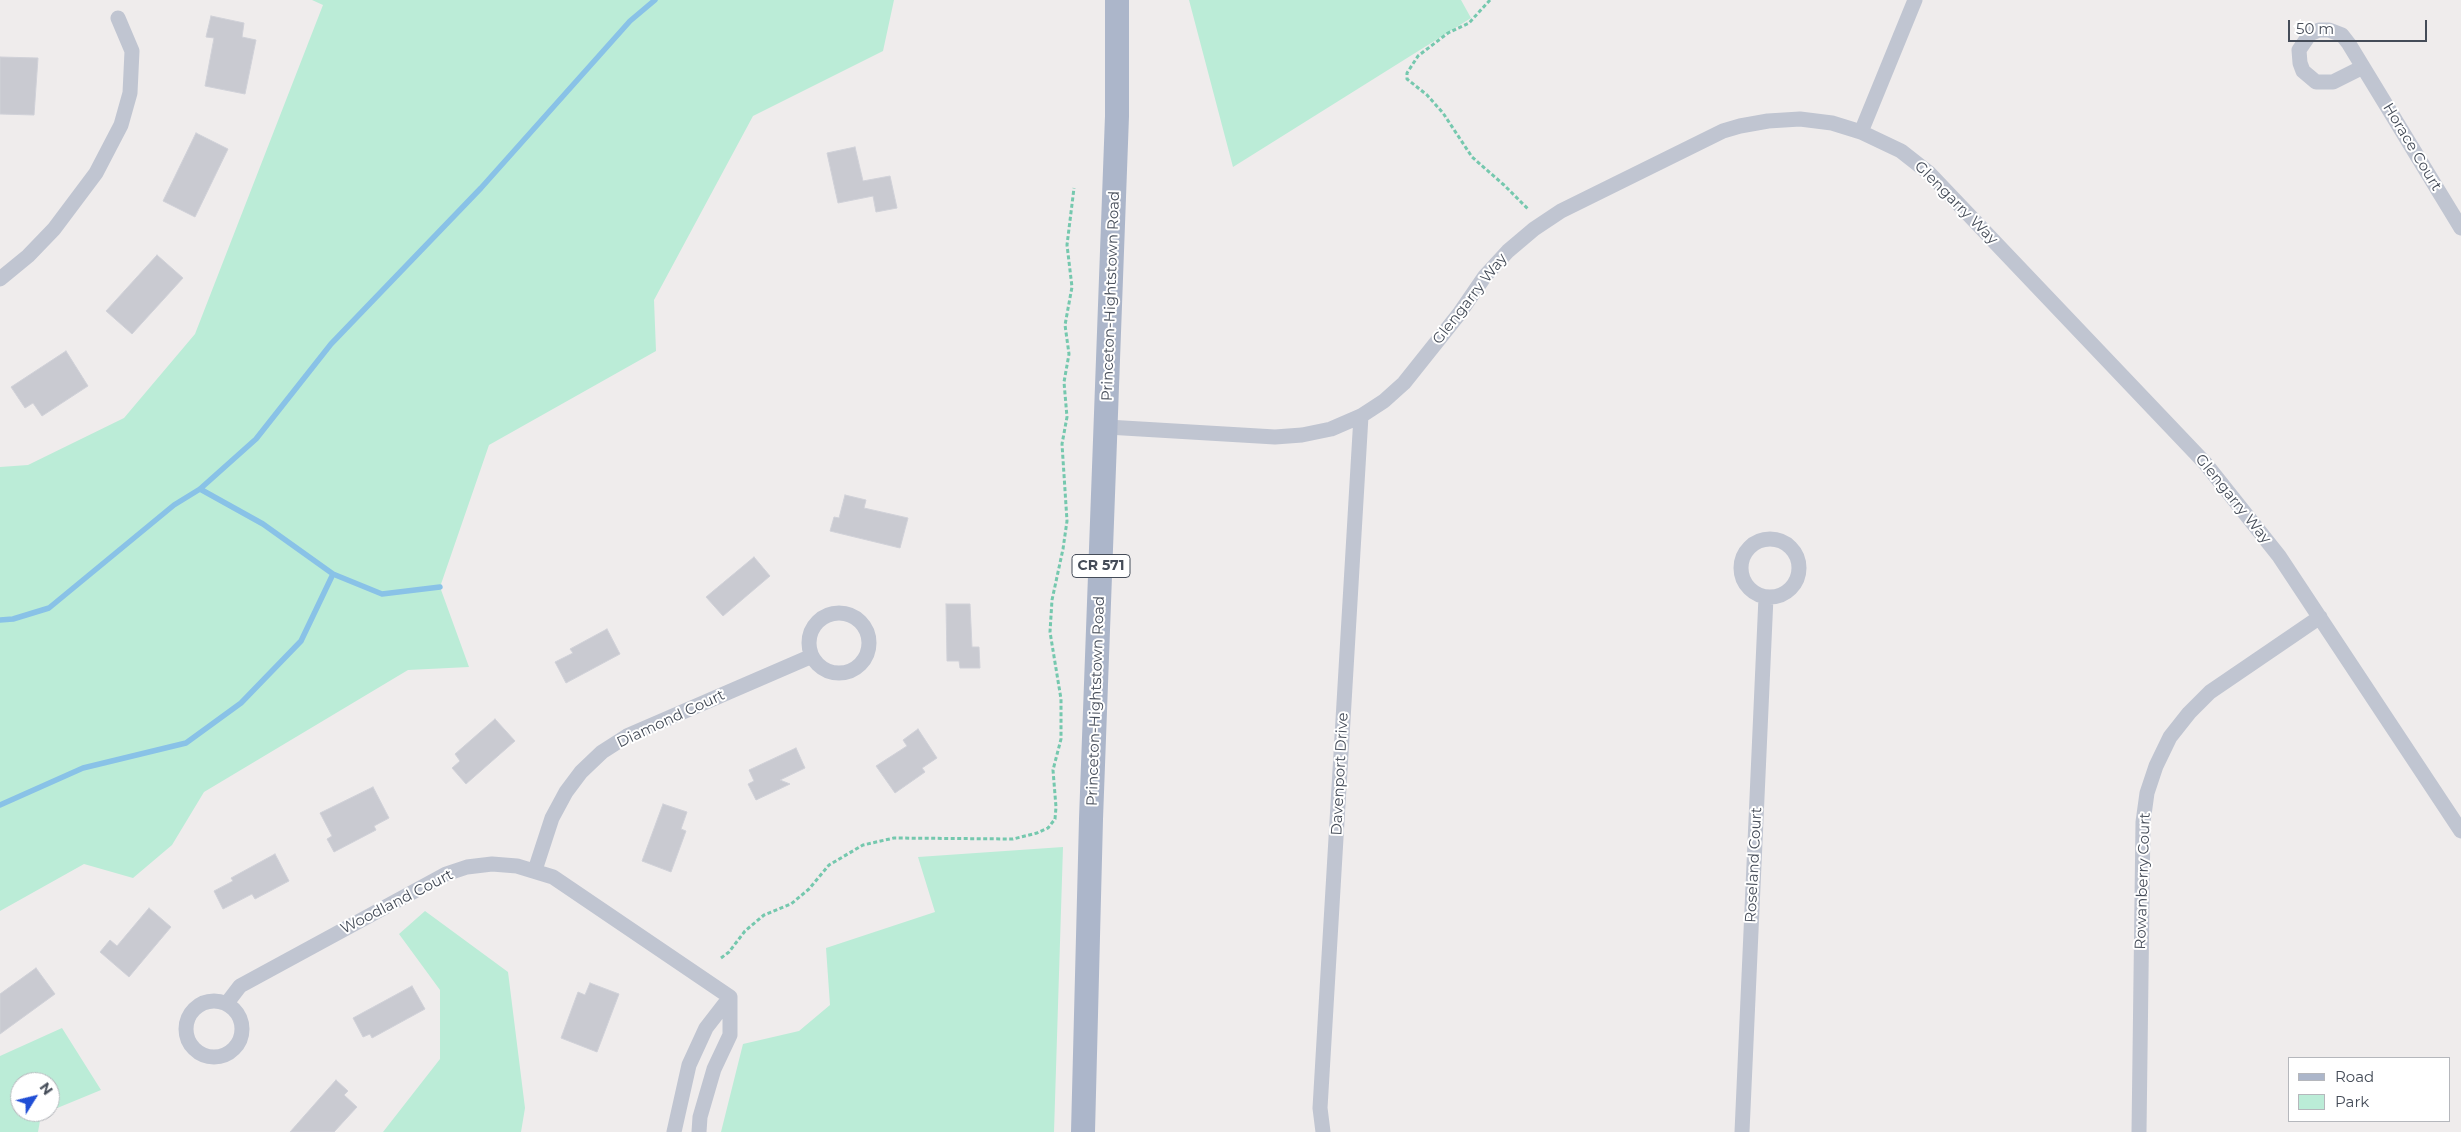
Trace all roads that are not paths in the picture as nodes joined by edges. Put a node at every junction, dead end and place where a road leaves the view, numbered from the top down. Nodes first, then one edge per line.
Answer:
1 (1117, 0) edge
2 (1915, 0) edge
3 (118, 18) dead end
4 (2363, 67) dead end
5 (1861, 132) junction
6 (2459, 222) edge
7 (0, 279) edge
8 (1360, 416) junction
9 (1107, 427) junction
10 (1766, 597) dead end
11 (2320, 618) junction
12 (812, 656) junction
13 (2461, 831) edge
14 (535, 870) junction
15 (730, 998) junction
16 (227, 1003) dead end
17 (674, 1132) edge
18 (700, 1132) edge
19 (1083, 1132) edge
20 (1323, 1132) edge
21 (1742, 1132) edge
22 (2138, 1132) edge

1 - 9 main road, Princeton-Hightstown Road / CR 571
2 - 5 street
3 - 7 street
4 - 6 street, Horace Court
5 - 8 street, Glengarry Way
5 - 11 street, Glengarry Way
8 - 9 street, Glengarry Way
8 - 20 street, Davenport Drive
9 - 19 main road, Princeton-Hightstown Road / CR 571
10 - 21 street, Roseland Court
11 - 13 street, Glengarry Way
11 - 22 street, Rowanberry Court
12 - 12 street
12 - 14 street, Diamond Court
14 - 15 street, Woodland Court
14 - 16 street, Woodland Court
15 - 17 street
15 - 18 street

